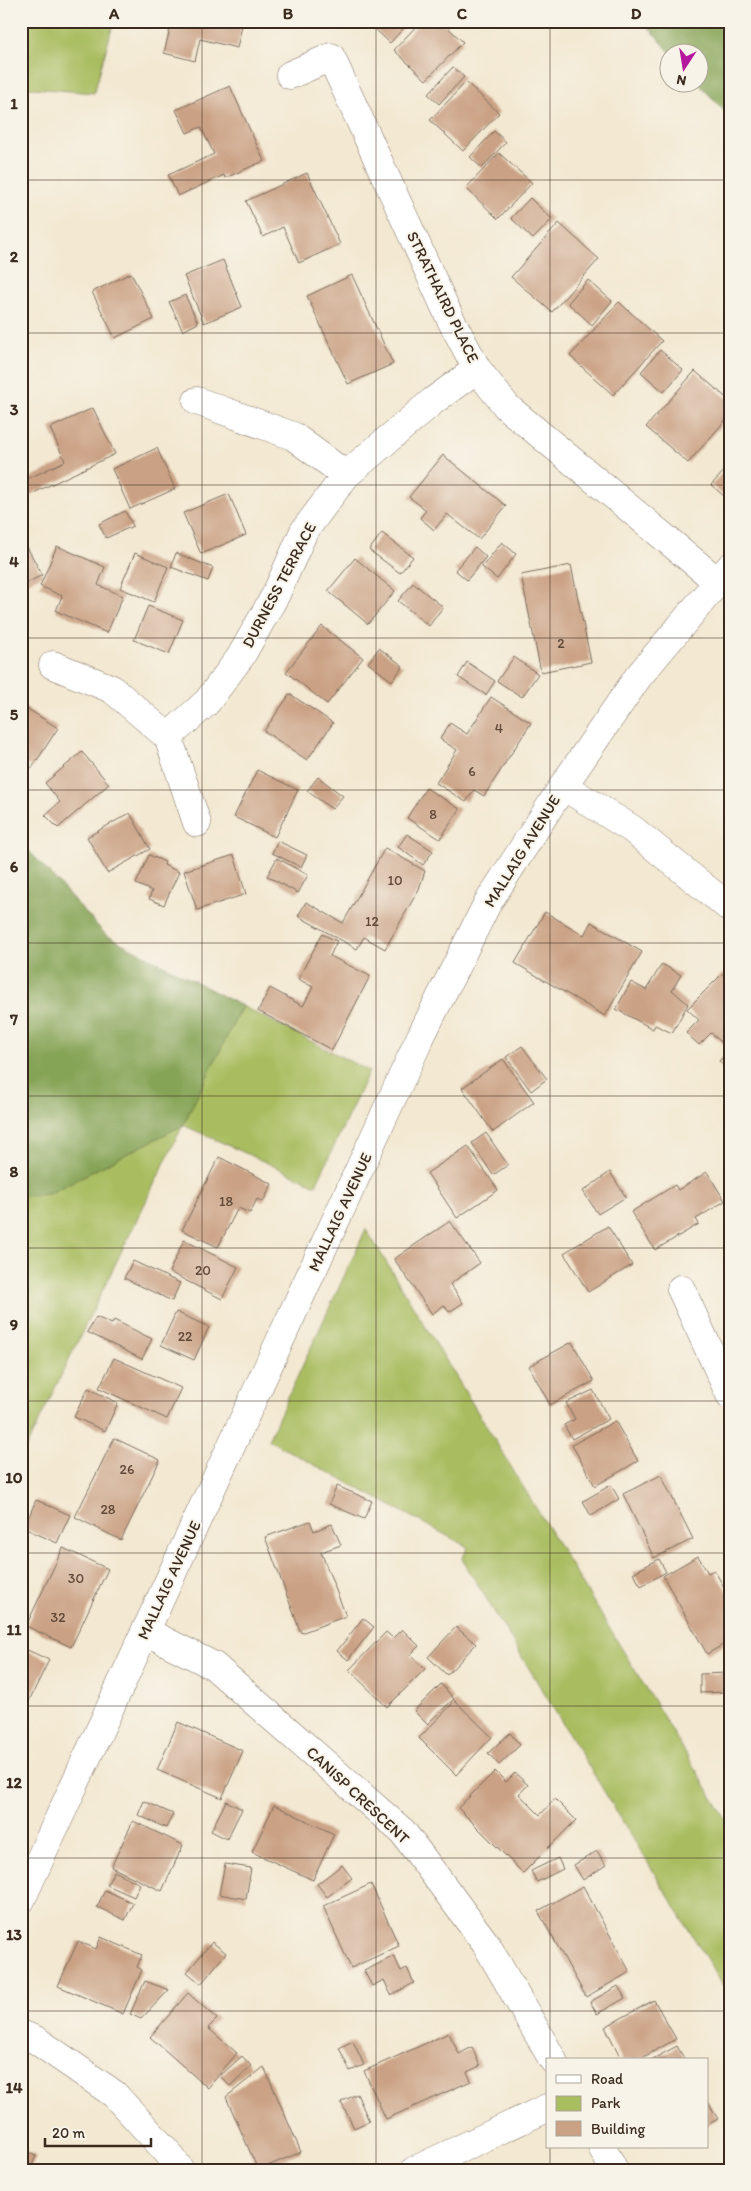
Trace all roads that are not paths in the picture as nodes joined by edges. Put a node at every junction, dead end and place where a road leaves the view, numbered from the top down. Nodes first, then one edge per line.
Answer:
1 (290, 75) dead end
2 (477, 369) junction
3 (197, 401) dead end
4 (346, 475) junction
5 (723, 574) edge
6 (53, 665) dead end
7 (168, 737) junction
8 (563, 786) junction
9 (197, 823) dead end
10 (730, 908) edge
11 (681, 1289) dead end
12 (730, 1395) edge
13 (145, 1631) junction
14 (21, 1900) edge
15 (21, 2034) edge
16 (552, 2058) edge
17 (546, 2108) edge
18 (603, 2148) edge
19 (180, 2170) edge
20 (415, 2170) edge
21 (614, 2170) edge

1 - 2 street, STRATHAIRD PLACE
2 - 4 street, DURNESS TERRACE
2 - 5 street, STRATHAIRD PLACE
3 - 4 street
4 - 7 street, DURNESS TERRACE
5 - 8 street, MALLAIG AVENUE
6 - 7 street
7 - 9 street
8 - 10 street
8 - 13 street, MALLAIG AVENUE
11 - 12 street
13 - 14 street, MALLAIG AVENUE
13 - 16 street, CANISP CRESCENT
15 - 19 street
17 - 20 street
18 - 21 street

